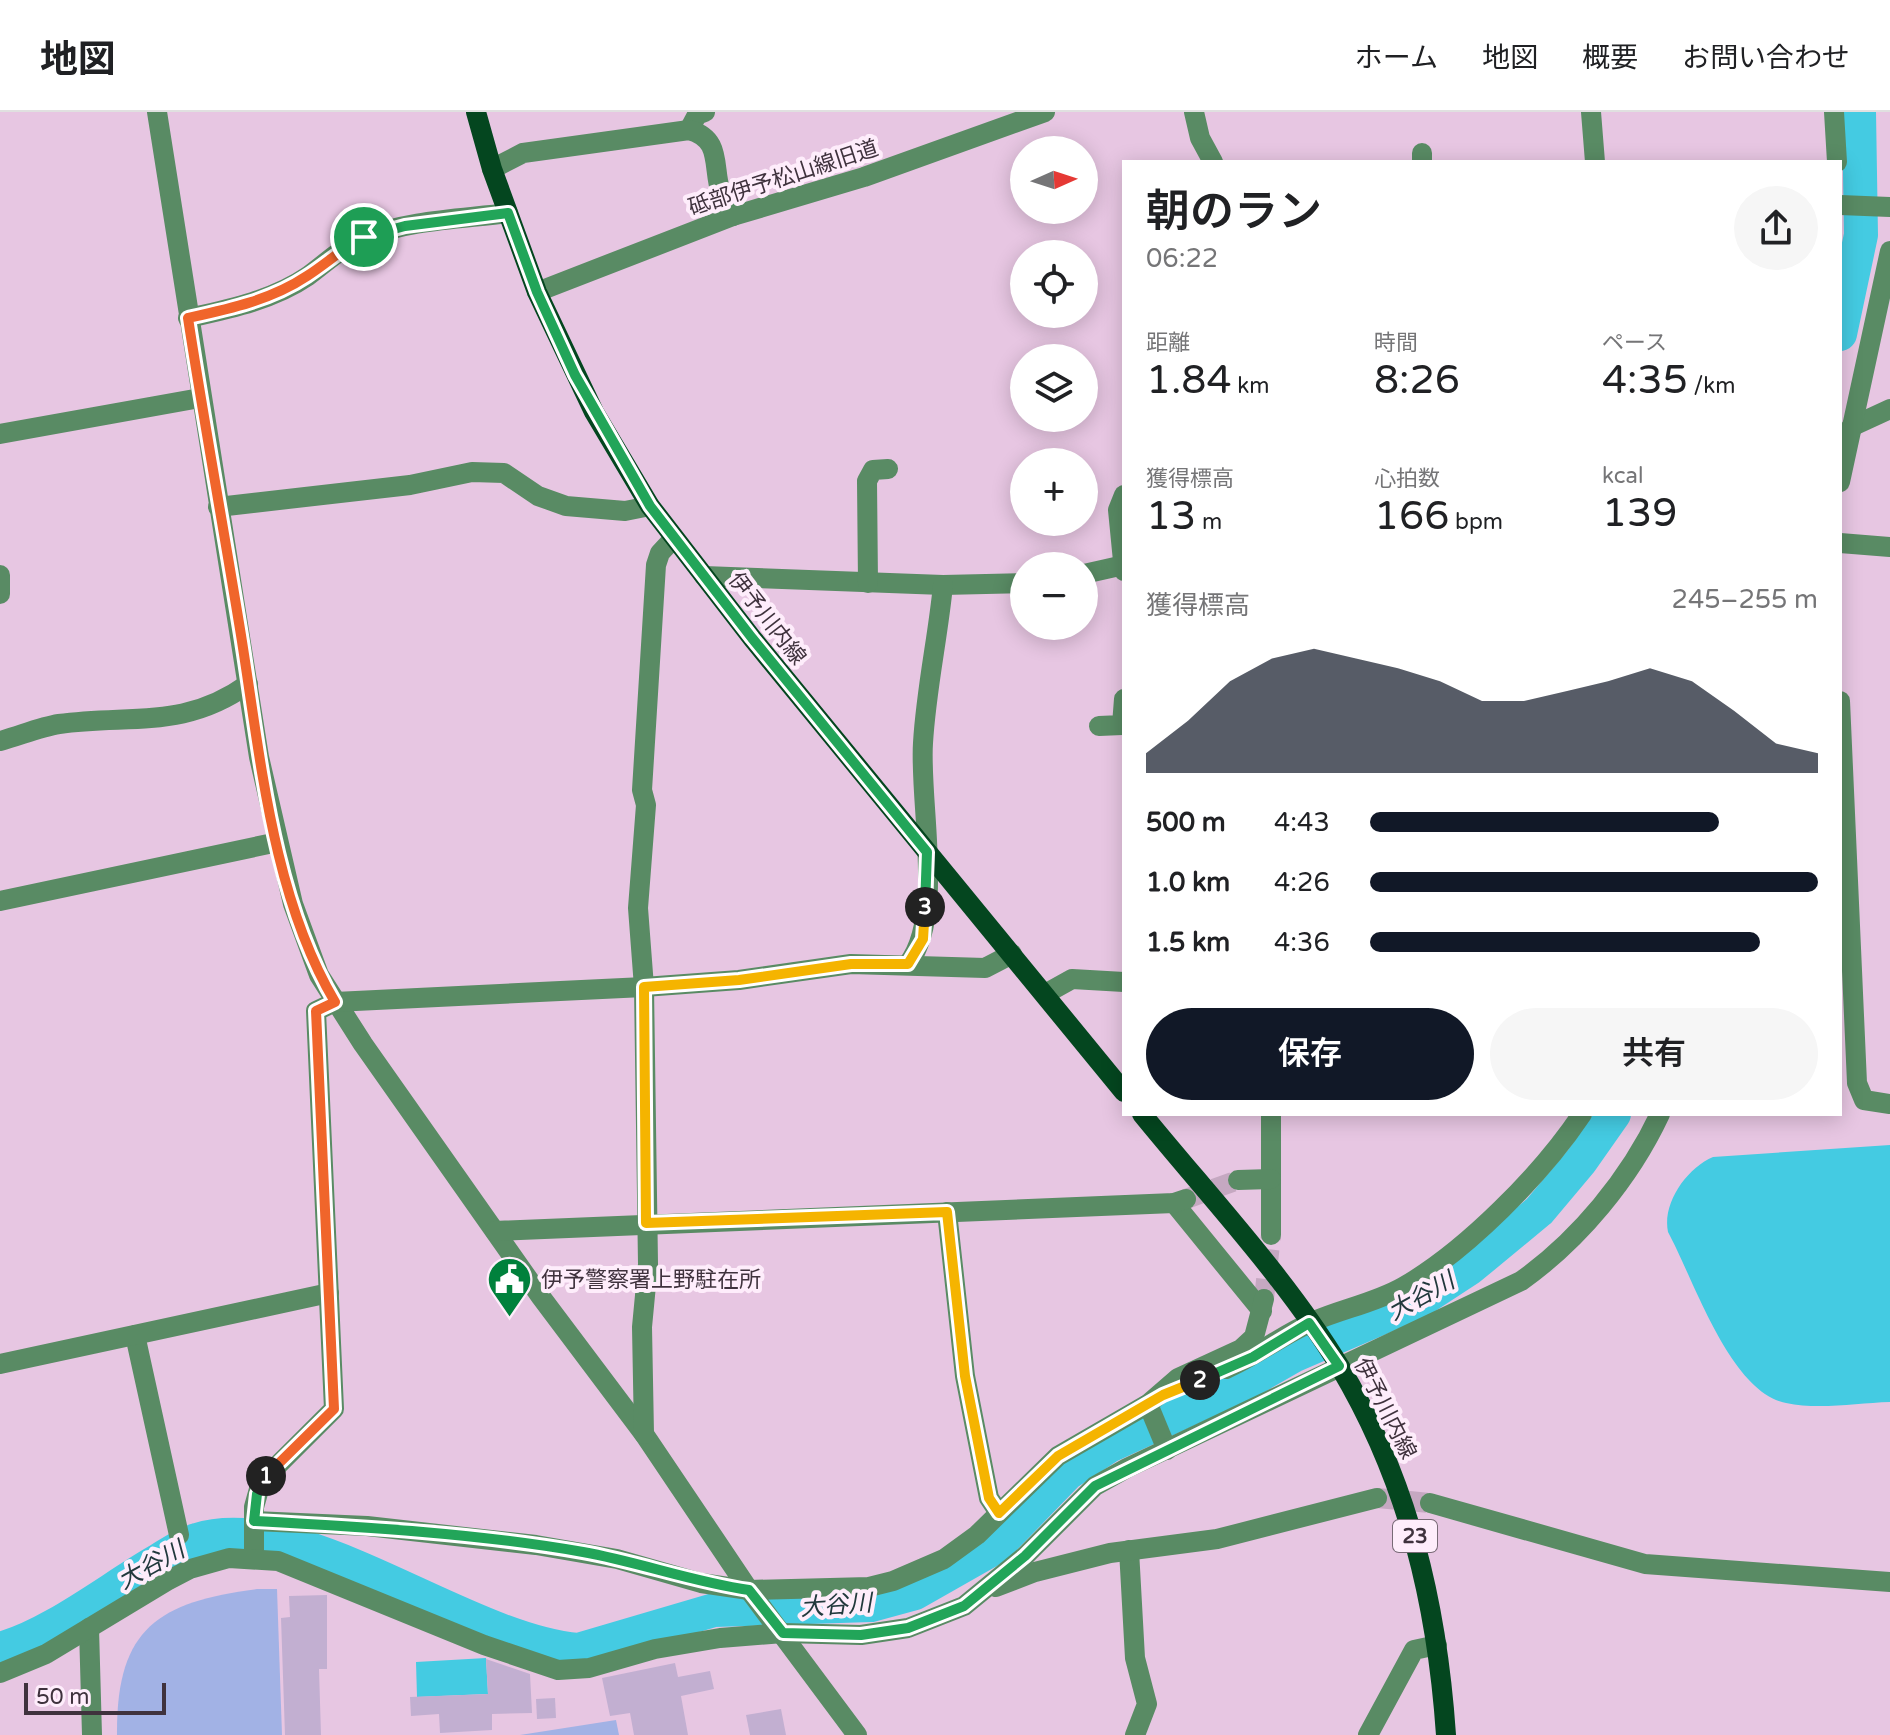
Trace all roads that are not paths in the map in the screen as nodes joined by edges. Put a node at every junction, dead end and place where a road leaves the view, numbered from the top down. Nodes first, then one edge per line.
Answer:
1 (157, 112) edge
2 (476, 112) edge
3 (705, 112) edge
4 (1045, 112) edge
5 (1194, 112) edge
6 (1591, 112) edge
7 (1834, 112) edge
8 (690, 121) edge
9 (1212, 160) edge
10 (1595, 160) edge
11 (1837, 160) edge
12 (492, 169) junction
13 (1842, 205) edge
14 (1890, 207) edge
15 (508, 213) junction
16 (733, 216) junction
17 (1890, 251) edge
18 (537, 292) junction
19 (188, 318) junction
20 (200, 398) junction
21 (1890, 409) edge
22 (1851, 427) junction
23 (0, 434) edge
24 (888, 469) dead end
25 (1842, 472) edge
26 (1122, 500) edge
27 (650, 506) junction
28 (218, 507) junction
29 (674, 538) junction
30 (1842, 543) edge
31 (1890, 547) edge
32 (1122, 548) edge
33 (1122, 567) edge
34 (1098, 572) edge
35 (0, 575) edge
36 (704, 576) junction
37 (868, 583) junction
38 (1010, 583) edge
39 (943, 585) junction
40 (0, 594) edge
41 (248, 684) junction
42 (1122, 725) edge
43 (1099, 726) dead end
44 (0, 741) edge
45 (1842, 746) edge
46 (278, 842) junction
47 (927, 852) junction
48 (0, 901) edge
49 (1012, 954) junction
50 (908, 964) junction
51 (1122, 982) edge
52 (644, 987) junction
53 (1045, 994) junction
54 (335, 1002) junction
55 (1122, 1090) edge
56 (1890, 1104) edge
57 (1144, 1116) edge
58 (1271, 1116) edge
59 (1580, 1116) edge
60 (1659, 1116) edge
61 (1271, 1179) junction
62 (1238, 1180) tunnel mouth
63 (947, 1212) junction
64 (646, 1223) junction
65 (495, 1231) junction
66 (1271, 1235) tunnel mouth
67 (329, 1293) junction
68 (1312, 1326) junction
69 (135, 1335) junction
70 (1335, 1359) junction
71 (0, 1364) edge
72 (1155, 1404) junction
73 (644, 1434) junction
74 (1165, 1446) junction
75 (1377, 1498) tunnel mouth
76 (1430, 1503) tunnel mouth
77 (999, 1513) junction
78 (254, 1525) junction
79 (179, 1535) dead end
80 (1129, 1550) junction
81 (255, 1554) junction
82 (1890, 1582) edge
83 (752, 1593) junction
84 (978, 1595) junction
85 (89, 1628) junction
86 (781, 1630) junction
87 (1437, 1645) junction
88 (0, 1673) edge
89 (92, 1735) edge
90 (857, 1735) edge
91 (1135, 1735) edge
92 (1368, 1735) edge
93 (1446, 1735) edge

1 - 19 street
2 - 12 main road, 伊予川内線
3 - 8 street
4 - 16 street, 砥部伊予松山線旧道
5 - 9 street
6 - 10 street
7 - 11 street
8 - 12 street
8 - 16 street
12 - 15 main road, 伊予川内線
13 - 14 street
15 - 18 main road, 伊予川内線
15 - 19 street
16 - 18 street, 砥部伊予松山線旧道
17 - 22 street
18 - 27 main road, 伊予川内線
19 - 20 street
20 - 23 street
20 - 28 street
21 - 22 street
22 - 25 street
24 - 37 street
26 - 32 street
27 - 28 street
27 - 29 main road, 伊予川内線
28 - 41 street
29 - 36 main road, 伊予川内線
29 - 52 street
30 - 31 street
33 - 34 street
35 - 40 street
36 - 37 street
36 - 47 main road, 伊予川内線
37 - 39 street
38 - 39 street
39 - 47 street
41 - 44 street
41 - 46 street
42 - 43 street
45 - 56 street
46 - 48 street
46 - 54 street
47 - 49 main road, 伊予川内線
47 - 50 street
49 - 50 street
49 - 53 main road, 伊予川内線
50 - 52 street
51 - 53 street
52 - 54 street
52 - 64 street
53 - 55 main road, 伊予川内線
54 - 65 street
54 - 67 street
57 - 68 main road, 伊予川内線 / 23
58 - 61 street
59 - 68 street
60 - 70 street
61 - 62 street
61 - 66 street
63 - 64 street
63 - 72 street
63 - 77 street
64 - 65 street
64 - 73 street
65 - 73 street
67 - 69 street
67 - 78 street
68 - 70 main road, 伊予川内線 / 23
68 - 72 street
69 - 71 street
69 - 79 street
70 - 74 street
70 - 87 main road, 伊予川内線 / 23
72 - 74 street
72 - 77 street
73 - 83 street
74 - 84 street
75 - 80 street
76 - 82 street
77 - 83 street
78 - 81 street
78 - 83 street
80 - 84 street
80 - 91 street
81 - 85 street
81 - 86 street
83 - 86 street
84 - 86 street
85 - 88 street
85 - 89 street
86 - 90 street
87 - 92 street
87 - 93 main road, 伊予川内線 / 23

